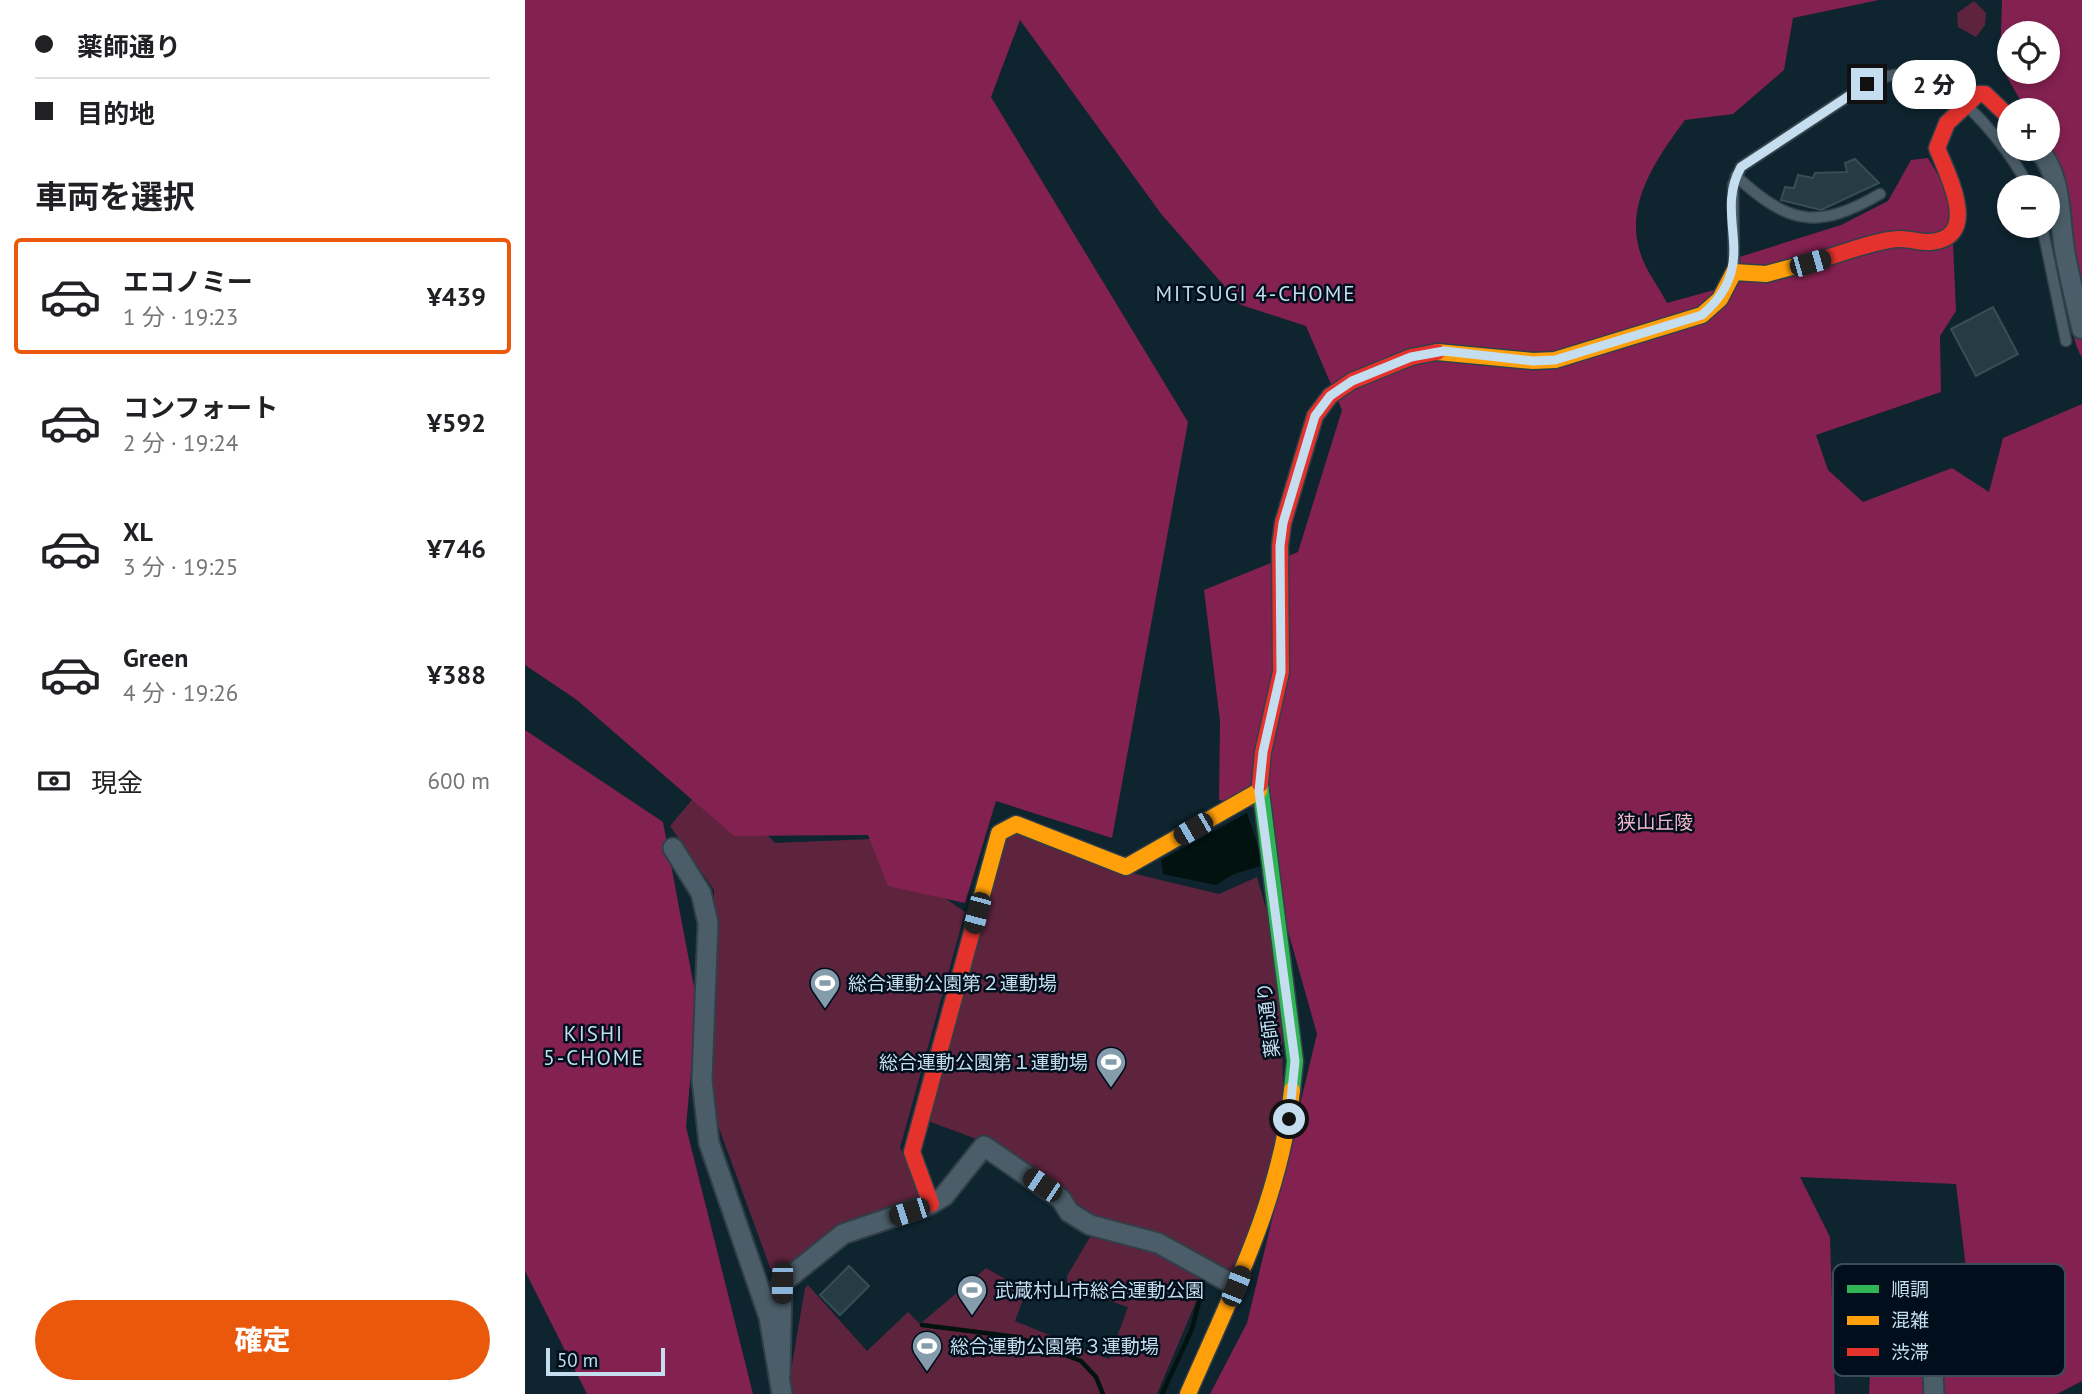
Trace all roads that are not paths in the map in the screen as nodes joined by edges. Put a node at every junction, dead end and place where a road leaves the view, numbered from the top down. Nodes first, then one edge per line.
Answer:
1 (1963, 105) junction
2 (1997, 106) edge
3 (2048, 161) edge
4 (2022, 175) edge
5 (1736, 176) junction
6 (1880, 194) dead end
7 (2045, 238) edge
8 (1734, 272) junction
9 (2082, 329) edge
10 (2066, 341) dead end
11 (1259, 791) junction
12 (673, 848) dead end
13 (931, 1204) junction
14 (1236, 1286) junction
15 (1933, 1376) edge
16 (781, 1385) edge
17 (1188, 1394) edge
18 (1934, 1394) edge

1 - 2 street
1 - 4 lane
1 - 5 lane
1 - 8 street
3 - 9 street
5 - 6 lane
5 - 8 lane
7 - 10 lane
8 - 11 street, 薬師通り
11 - 13 street
11 - 14 street, 薬師通り
12 - 16 street
13 - 14 street
13 - 16 street
14 - 17 street, 薬師通り
15 - 18 street

